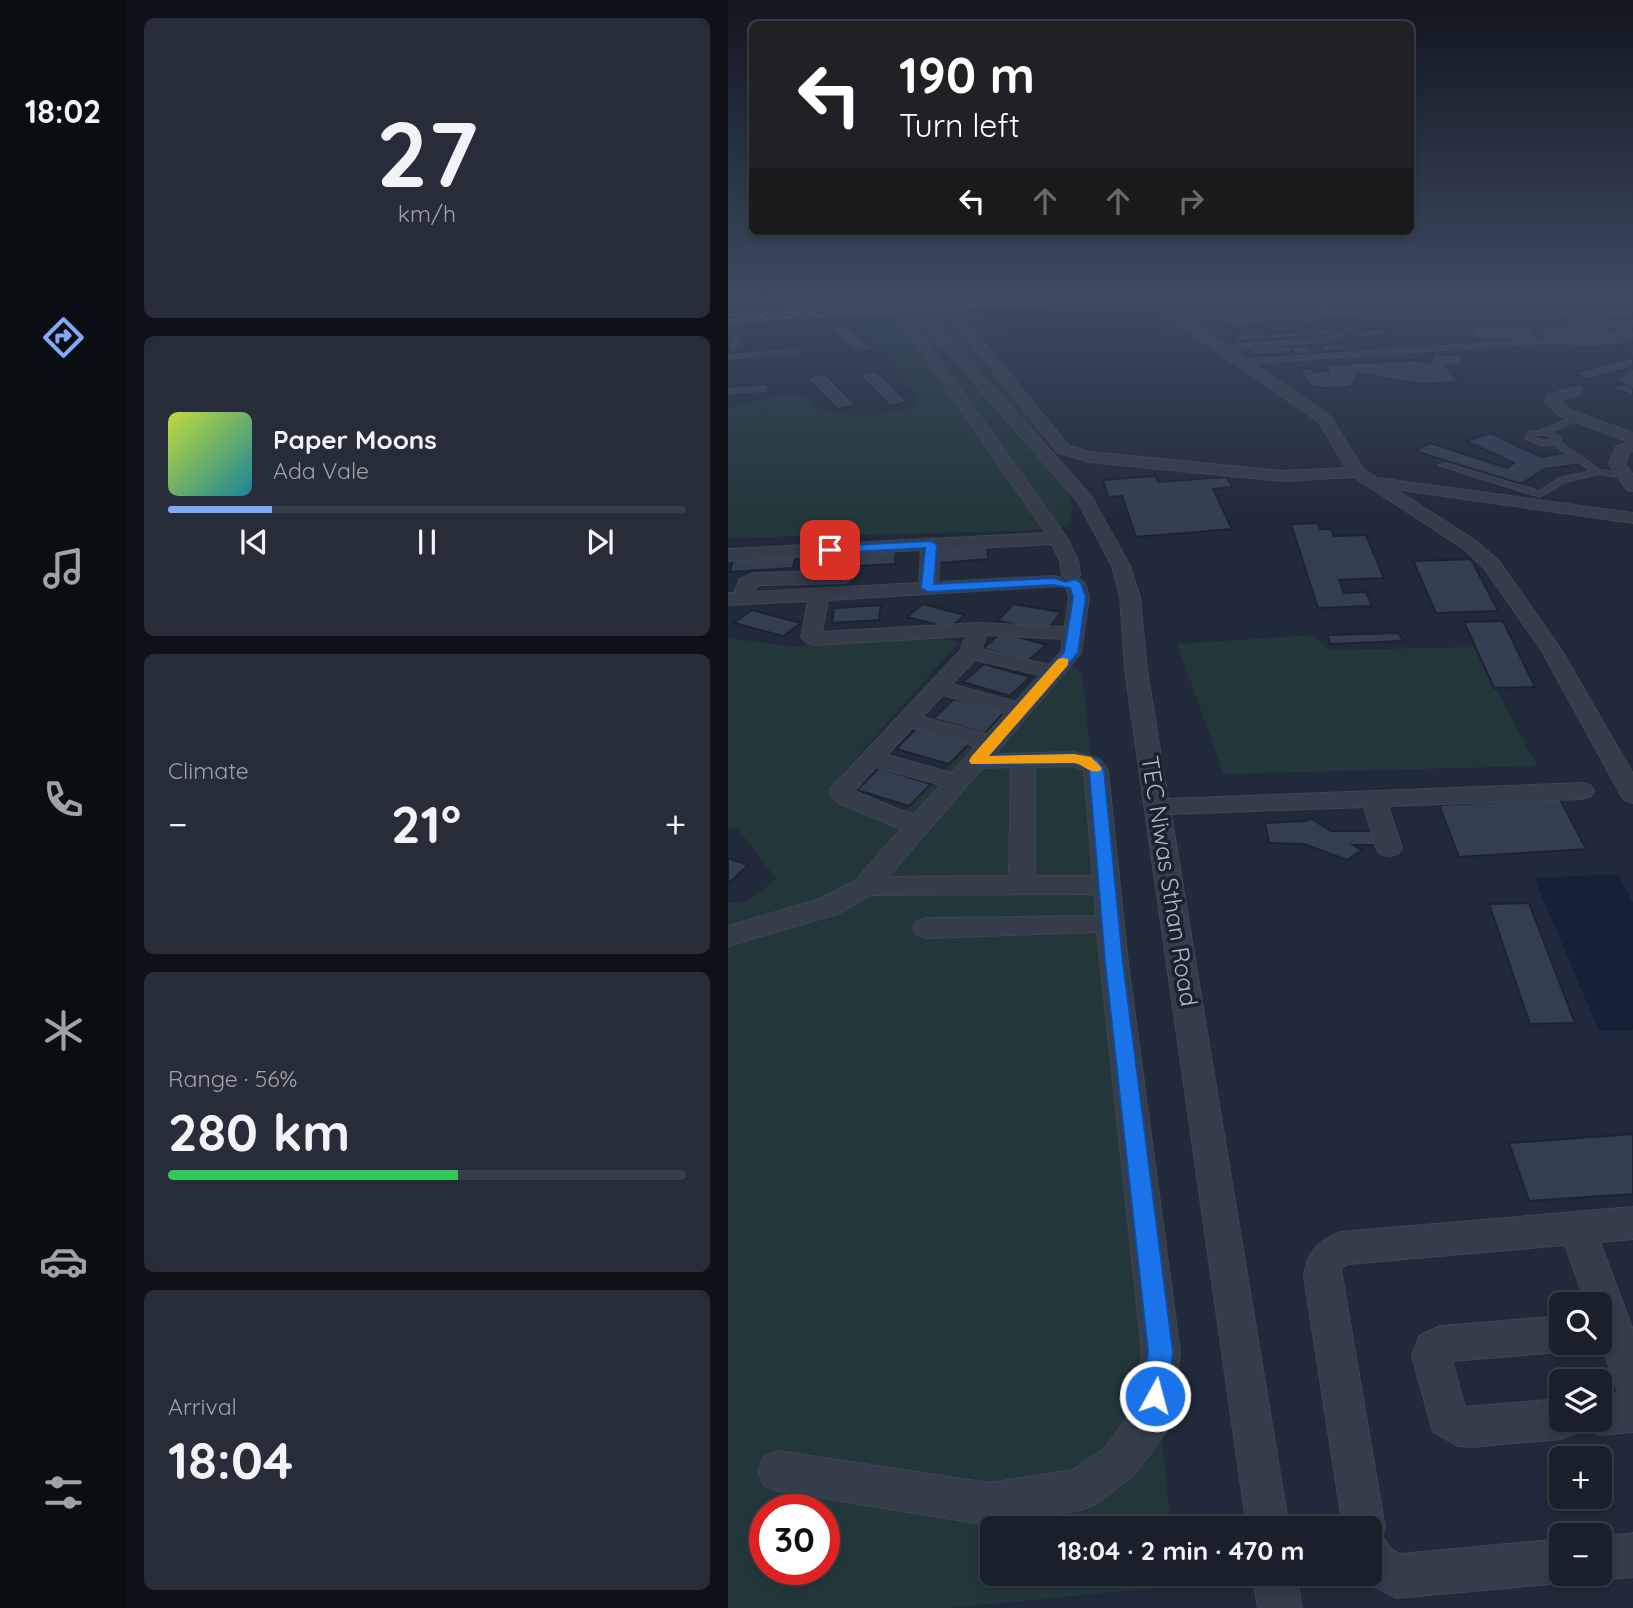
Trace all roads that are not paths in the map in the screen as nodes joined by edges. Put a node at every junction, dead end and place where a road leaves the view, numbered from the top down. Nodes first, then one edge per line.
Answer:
1 (939, 369) edge
2 (970, 369) edge
3 (999, 369) edge
4 (1251, 369) edge
5 (1633, 376) edge
6 (1633, 383) edge
7 (763, 389) dead end
8 (728, 391) edge
9 (1576, 391) dead end
10 (1578, 418) junction
11 (1542, 432) junction
12 (1633, 438) edge
13 (1555, 442) junction
14 (1633, 446) edge
15 (1442, 465) dead end
16 (1598, 472) junction
17 (1364, 476) junction
18 (1630, 482) edge
19 (1539, 500) junction
20 (1633, 518) edge
21 (1058, 538) junction
22 (931, 545) junction
23 (728, 555) edge
24 (1067, 580) junction
25 (844, 587) junction
26 (928, 588) junction
27 (819, 594) junction
28 (735, 598) edge
29 (978, 629) junction
30 (1074, 633) junction
31 (970, 653) junction
32 (1054, 671) junction
33 (938, 687) junction
34 (1021, 710) junction
35 (907, 720) junction
36 (871, 758) junction
37 (1023, 760) junction
38 (976, 762) junction
39 (1582, 792) dead end
40 (1633, 794) edge
41 (1374, 799) junction
42 (1158, 807) junction
43 (919, 827) junction
44 (1389, 848) dead end
45 (1013, 885) junction
46 (1107, 885) junction
47 (865, 886) junction
48 (1091, 924) dead end
49 (999, 926) junction
50 (927, 928) dead end
51 (728, 936) edge
52 (1633, 1223) edge
53 (1577, 1228) junction
54 (1616, 1329) edge
55 (1549, 1335) edge
56 (1633, 1381) edge
57 (1633, 1412) edge
58 (1612, 1414) edge
59 (1549, 1420) edge
60 (778, 1471) dead end
61 (1266, 1516) edge
62 (1362, 1516) edge
63 (1633, 1555) edge
64 (1612, 1557) edge
65 (1549, 1562) edge
66 (1382, 1568) edge
67 (1277, 1586) edge
68 (1280, 1608) edge

1 - 21 street
2 - 42 street, TEC Niwas Sthan Road
3 - 17 street
4 - 17 street
5 - 6 street
7 - 8 lane
9 - 10 street
10 - 11 lane
10 - 12 street
11 - 13 lane
11 - 13 lane
13 - 16 lane
14 - 18 street
15 - 19 lane
16 - 18 lane
16 - 19 lane
17 - 19 street
17 - 40 street
19 - 20 street
21 - 22 street
21 - 24 street
22 - 23 street
22 - 26 street
24 - 26 street
24 - 30 street
25 - 26 street
25 - 27 street
25 - 28 street
27 - 28 street
27 - 29 street
29 - 30 street
29 - 31 street
30 - 32 street
31 - 32 street
31 - 33 street
32 - 34 street
33 - 34 street
33 - 35 street
34 - 38 street
35 - 36 street
35 - 38 street
36 - 38 street
36 - 43 street
37 - 38 street
37 - 45 street
37 - 46 street
38 - 43 street
39 - 41 street
41 - 42 street
41 - 44 street
42 - 61 street, TEC Niwas Sthan Road
43 - 47 street
45 - 46 street
45 - 47 street
45 - 49 street
46 - 60 street
47 - 51 street
48 - 49 street
49 - 50 street
52 - 53 street
53 - 54 street
53 - 62 street
54 - 56 street
55 - 59 street
57 - 58 street
63 - 64 street
65 - 66 street
67 - 68 street

